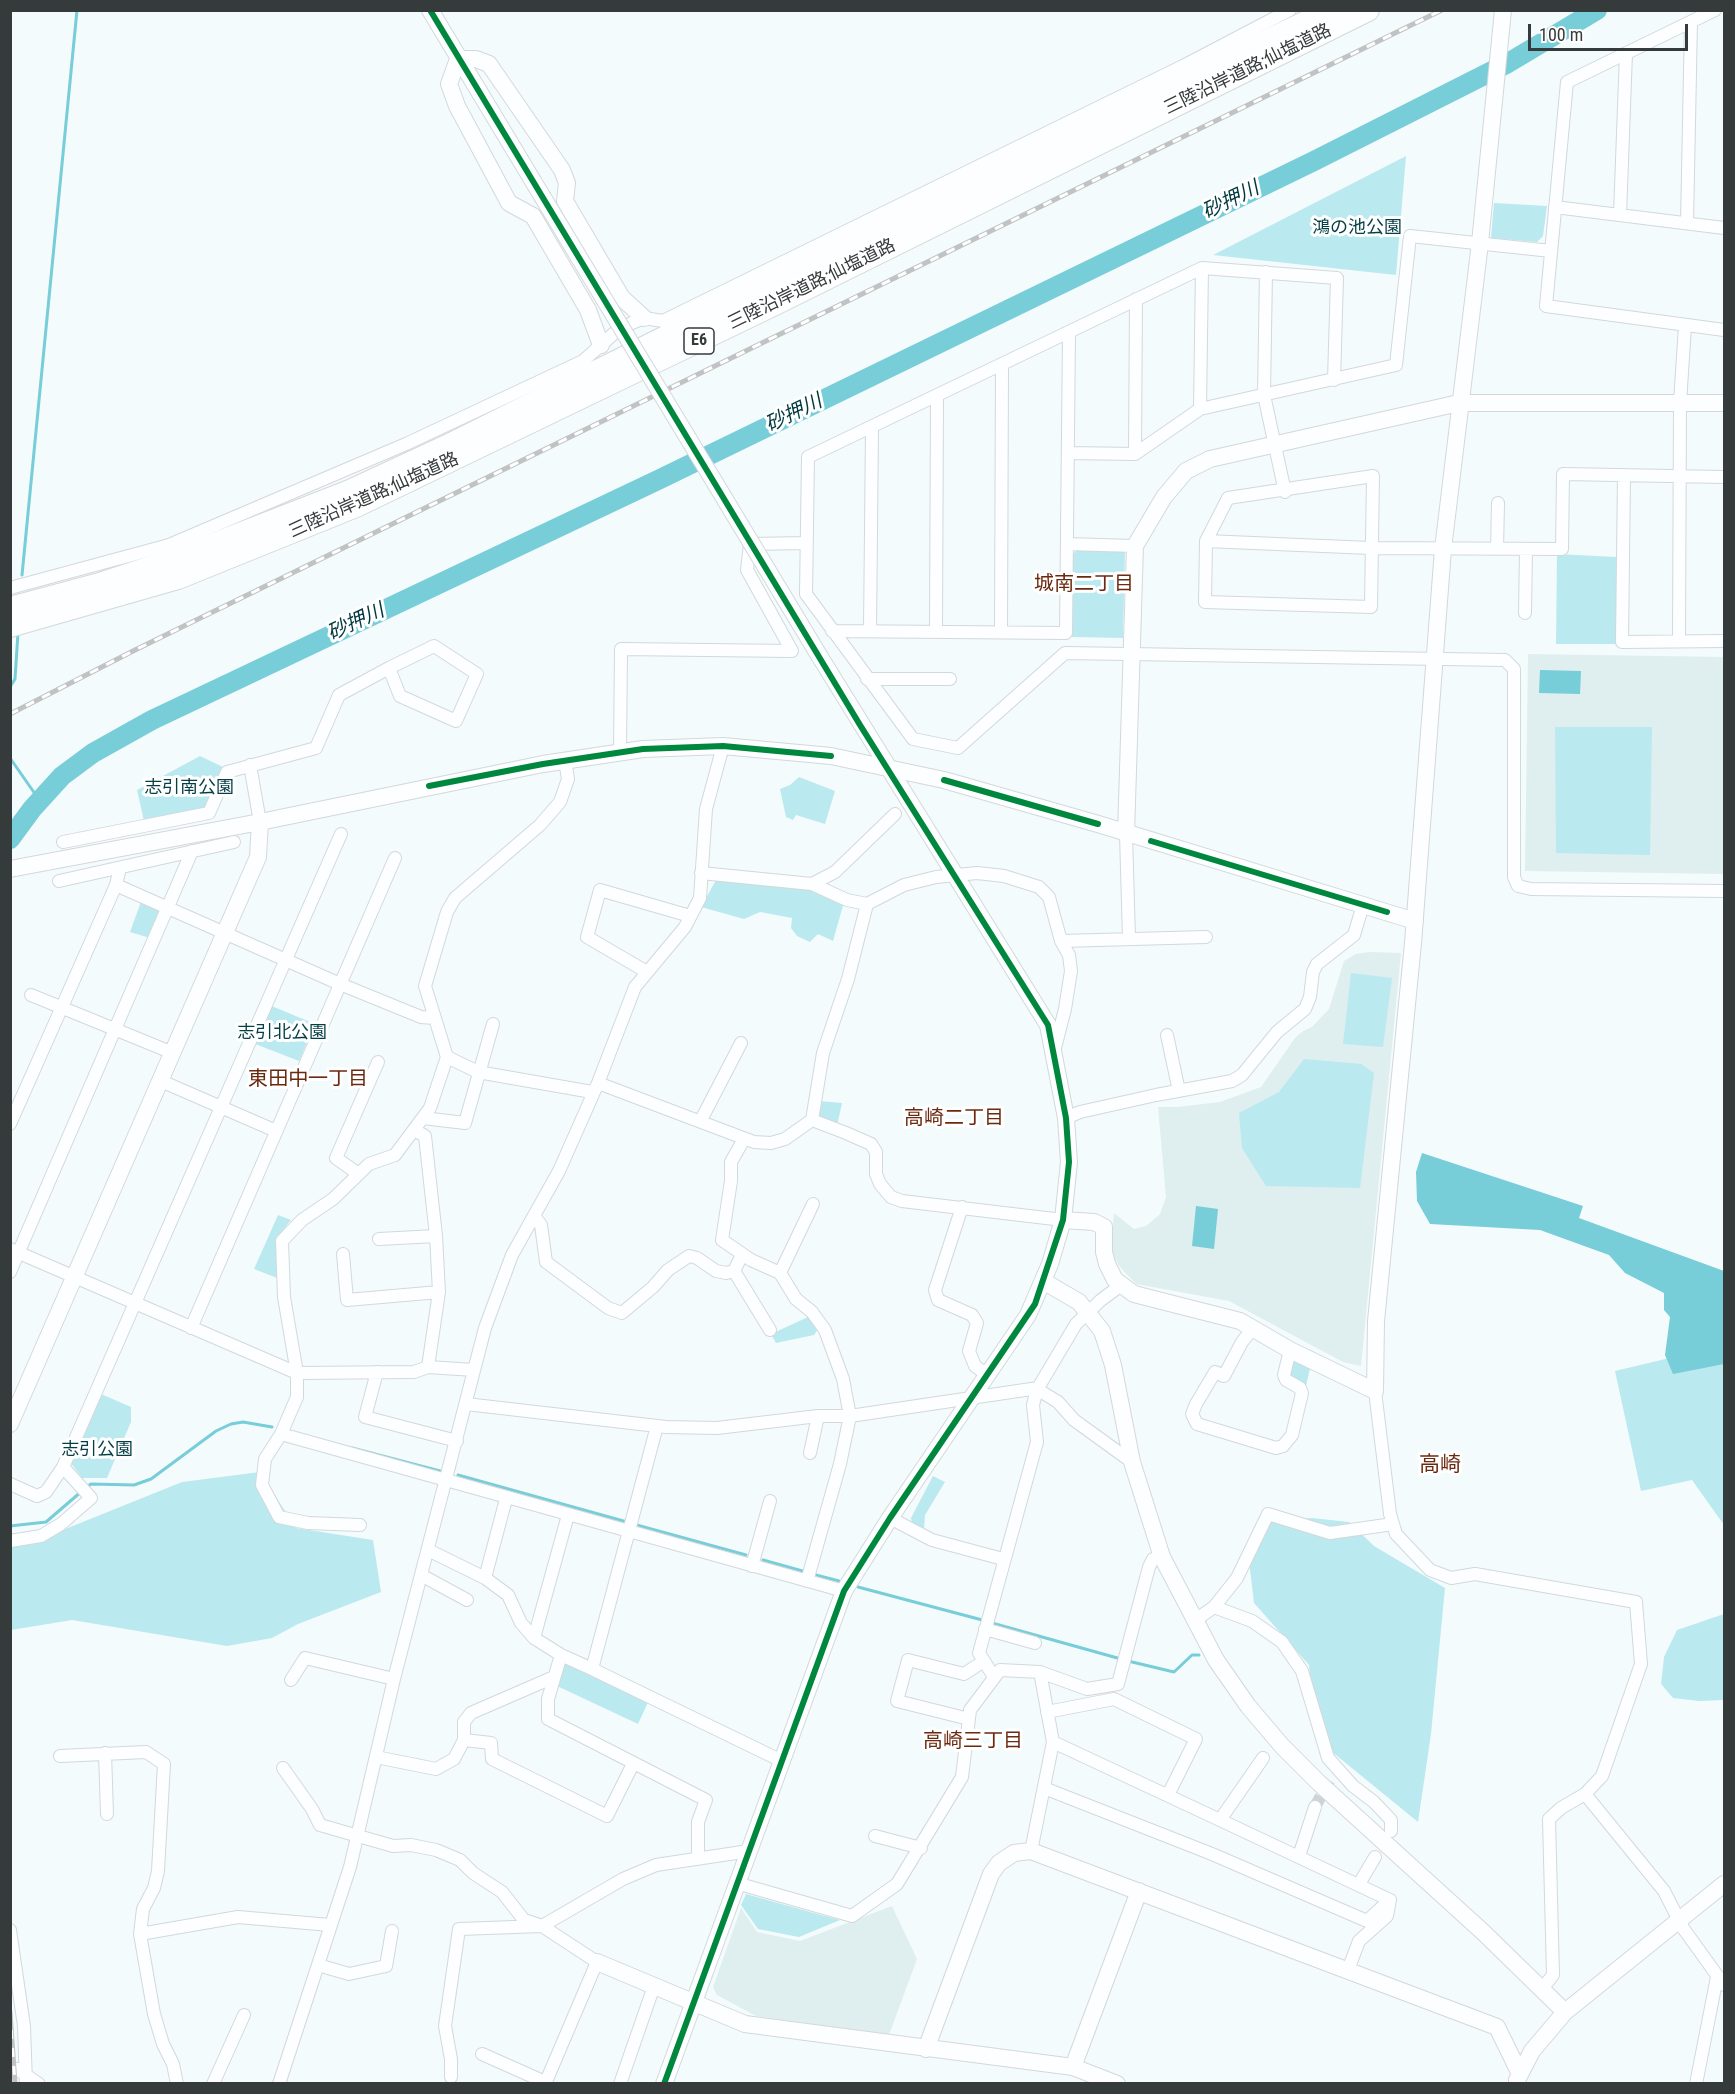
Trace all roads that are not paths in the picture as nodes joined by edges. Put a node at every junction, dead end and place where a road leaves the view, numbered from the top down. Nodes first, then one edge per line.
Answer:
1 (430, 10) edge
2 (1290, 10) edge
3 (1331, 10) edge
4 (1368, 10) edge
5 (1503, 10) edge
6 (1715, 10) edge
7 (1691, 22) junction
8 (1626, 53) junction
9 (458, 59) junction
10 (1555, 207) junction
11 (1620, 215) junction
12 (1687, 223) junction
13 (1725, 228) edge
14 (1480, 243) junction
15 (1551, 251) junction
16 (1202, 268) junction
17 (1266, 273) junction
18 (1136, 299) junction
19 (644, 318) junction
20 (1685, 326) junction
21 (1725, 330) edge
22 (1069, 333) junction
23 (601, 345) junction
24 (1002, 364) junction
25 (1334, 380) junction
26 (1264, 395) junction
27 (937, 396) junction
28 (1680, 403) junction
29 (1725, 403) edge
30 (1459, 404) junction
31 (1200, 409) junction
32 (872, 428) junction
33 (1274, 443) junction
34 (1069, 453) junction
35 (1135, 454) junction
36 (1624, 475) junction
37 (1680, 475) junction
38 (1725, 477) edge
39 (1285, 492) junction
40 (1498, 503) dead end
41 (1206, 541) junction
42 (806, 543) junction
43 (1067, 544) junction
44 (1135, 546) junction
45 (1370, 548) junction
46 (1443, 549) junction
47 (1497, 549) junction
48 (1526, 549) junction
49 (10, 588) edge
50 (10, 608) edge
51 (1525, 613) dead end
52 (10, 626) edge
53 (832, 631) junction
54 (870, 631) junction
55 (936, 631) junction
56 (1001, 632) junction
57 (1679, 640) junction
58 (1725, 641) edge
59 (1132, 653) junction
60 (1436, 658) junction
61 (389, 668) junction
62 (867, 679) junction
63 (950, 679) dead end
64 (723, 746) junction
65 (620, 752) junction
66 (565, 760) junction
67 (250, 765) junction
68 (885, 766) junction
69 (895, 814) dead end
70 (260, 822) junction
71 (341, 834) dead end
72 (1126, 834) junction
73 (63, 842) dead end
74 (234, 842) dead end
75 (192, 851) junction
76 (395, 858) dead end
77 (120, 868) junction
78 (10, 869) edge
79 (701, 873) junction
80 (956, 874) junction
81 (59, 881) dead end
82 (812, 884) junction
83 (116, 885) junction
84 (1725, 891) edge
85 (867, 904) junction
86 (1364, 905) junction
87 (168, 908) junction
88 (690, 916) junction
89 (1415, 921) junction
90 (224, 932) junction
91 (1206, 937) dead end
92 (1129, 939) junction
93 (1061, 941) junction
94 (284, 959) junction
95 (647, 972) junction
96 (340, 984) junction
97 (31, 995) dead end
98 (61, 1008) junction
99 (434, 1018) junction
100 (492, 1024) dead end
101 (114, 1028) junction
102 (1167, 1035) dead end
103 (741, 1043) dead end
104 (1054, 1048) junction
105 (173, 1053) junction
106 (447, 1057) junction
107 (378, 1062) dead end
108 (478, 1072) junction
109 (161, 1081) junction
110 (595, 1087) junction
111 (1179, 1091) junction
112 (221, 1108) junction
113 (423, 1118) junction
114 (1066, 1118) junction
115 (701, 1120) junction
116 (812, 1120) junction
117 (10, 1124) edge
118 (414, 1130) junction
119 (276, 1131) junction
120 (744, 1139) junction
121 (357, 1173) junction
122 (813, 1204) dead end
123 (962, 1207) junction
124 (534, 1216) junction
125 (1063, 1220) junction
126 (436, 1236) junction
127 (379, 1239) dead end
128 (15, 1251) edge
129 (343, 1254) dead end
130 (742, 1255) junction
131 (734, 1271) junction
132 (10, 1272) edge
133 (780, 1273) junction
134 (74, 1277) junction
135 (1043, 1281) junction
136 (1120, 1286) junction
137 (438, 1292) junction
138 (135, 1304) junction
139 (1089, 1313) junction
140 (191, 1328) junction
141 (1253, 1328) junction
142 (770, 1330) dead end
143 (1290, 1350) junction
144 (428, 1367) junction
145 (474, 1370) junction
146 (377, 1372) junction
147 (297, 1373) junction
148 (987, 1375) junction
149 (1038, 1388) junction
150 (1375, 1391) junction
151 (971, 1400) junction
152 (466, 1404) junction
153 (818, 1416) junction
154 (850, 1416) junction
155 (10, 1424) edge
156 (657, 1426) junction
157 (281, 1434) junction
158 (458, 1441) junction
159 (810, 1453) dead end
160 (1132, 1462) junction
161 (63, 1467) junction
162 (446, 1482) junction
163 (10, 1484) edge
164 (506, 1499) junction
165 (770, 1501) dead end
166 (568, 1515) junction
167 (891, 1518) junction
168 (1393, 1524) junction
169 (360, 1525) dead end
170 (629, 1526) junction
171 (10, 1541) edge
172 (428, 1550) junction
173 (1162, 1557) junction
174 (1003, 1559) junction
175 (752, 1566) junction
176 (421, 1575) junction
177 (808, 1575) junction
178 (485, 1578) junction
179 (844, 1591) junction
180 (467, 1600) dead end
181 (1214, 1607) junction
182 (1194, 1621) junction
183 (986, 1624) junction
184 (534, 1638) junction
185 (1035, 1643) dead end
186 (561, 1655) junction
187 (984, 1661) junction
188 (592, 1668) junction
189 (1040, 1672) junction
190 (554, 1677) junction
191 (994, 1677) junction
192 (394, 1679) junction
193 (291, 1680) dead end
194 (1047, 1712) junction
195 (969, 1719) junction
196 (464, 1740) junction
197 (1053, 1742) junction
198 (105, 1753) junction
199 (60, 1756) dead end
200 (375, 1757) junction
201 (1263, 1758) dead end
202 (782, 1761) junction
203 (633, 1764) junction
204 (283, 1768) dead end
205 (1044, 1788) junction
206 (1585, 1794) junction
207 (1168, 1795) junction
208 (1315, 1807) tunnel mouth
209 (107, 1814) dead end
210 (1220, 1820) junction
211 (1391, 1831) dead end
212 (875, 1836) dead end
213 (356, 1837) junction
214 (921, 1848) junction
215 (749, 1851) junction
216 (1030, 1851) junction
217 (1299, 1856) junction
218 (1375, 1857) dead end
219 (698, 1859) junction
220 (736, 1883) junction
221 (1359, 1884) junction
222 (1725, 1884) edge
223 (1139, 1891) junction
224 (1390, 1900) junction
225 (1677, 1920) junction
226 (330, 1924) junction
227 (542, 1926) junction
228 (10, 1930) edge
229 (392, 1931) dead end
230 (140, 1934) junction
231 (597, 1962) junction
232 (318, 1965) junction
233 (1348, 1970) junction
234 (1721, 1981) edge
235 (654, 1986) junction
236 (1542, 1989) junction
237 (693, 2002) junction
238 (1565, 2012) junction
239 (244, 2015) dead end
240 (926, 2049) junction
241 (483, 2054) dead end
242 (1073, 2067) junction
243 (10, 2068) edge
244 (451, 2077) dead end
245 (26, 2079) edge
246 (1517, 2079) edge
247 (281, 2083) edge
248 (545, 2083) edge
249 (39, 2084) edge
250 (177, 2084) edge
251 (213, 2084) edge
252 (620, 2084) edge
253 (664, 2084) edge
254 (1117, 2084) edge
255 (1696, 2084) edge

1 - 9 street
2 - 19 street
3 - 50 highway, 三陸沿岸道路;仙塩道路 / E6
4 - 52 highway, 三陸沿岸道路;仙塩道路 / E6
5 - 14 street
6 - 7 street
7 - 8 street
7 - 12 street
8 - 10 street
8 - 11 street
9 - 19 street
9 - 23 street
9 - 68 street, bridge
10 - 11 street
10 - 15 street
11 - 12 street
12 - 13 street
14 - 15 street
14 - 25 street
14 - 30 street
15 - 20 street
16 - 17 street
16 - 18 street
16 - 31 street
17 - 25 street
17 - 26 street
18 - 22 street
18 - 35 street
19 - 23 street
20 - 21 street
20 - 28 street
22 - 24 street
22 - 34 street
23 - 49 street
24 - 27 street
24 - 56 street
25 - 26 street
26 - 31 street
26 - 33 street
27 - 32 street
27 - 55 street
28 - 29 street
28 - 30 street
28 - 37 street
30 - 33 street
30 - 46 street
31 - 35 street
32 - 42 street
32 - 54 street
33 - 39 street
33 - 44 street
34 - 35 street
34 - 43 street
36 - 37 street
36 - 48 street
36 - 57 street
37 - 38 street
37 - 57 street
39 - 41 street
39 - 45 street
40 - 47 street
41 - 45 street
41 - 45 street
42 - 53 street
42 - 65 street
43 - 44 street
43 - 56 street
44 - 59 street
45 - 46 street
46 - 47 street
46 - 60 street
47 - 48 street
48 - 51 street
53 - 54 street
53 - 62 street
54 - 55 street
55 - 56 street
57 - 58 street
59 - 60 street
59 - 62 street
59 - 72 street
60 - 84 street
60 - 89 street
61 - 61 street
61 - 67 street
62 - 63 street
64 - 65 street
64 - 68 street
64 - 79 street
65 - 66 street
66 - 70 street
66 - 99 street
67 - 70 street
67 - 73 street
68 - 72 street
68 - 80 street
69 - 82 street
70 - 78 street
70 - 90 street
71 - 94 street
72 - 86 street
72 - 92 street
74 - 75 street
75 - 77 street
75 - 87 street
76 - 96 street
77 - 81 street
77 - 83 street
79 - 82 street
79 - 88 street
80 - 85 street
80 - 93 street
80 - 104 street
82 - 85 street
83 - 87 street
83 - 98 street
85 - 116 street
86 - 89 street
86 - 111 street
87 - 90 street
87 - 101 street
88 - 95 street
88 - 95 street
89 - 150 street
90 - 94 street
90 - 105 street
91 - 92 street
92 - 93 street
93 - 104 street
94 - 96 street
94 - 112 street
95 - 110 street
96 - 99 street
96 - 119 street
97 - 98 street
98 - 101 street
98 - 117 street
99 - 106 street
100 - 108 street
101 - 105 street
101 - 128 street
102 - 111 street
103 - 115 street
104 - 114 street
105 - 109 street
106 - 108 street
106 - 113 street
107 - 121 street
108 - 110 street
108 - 113 street
109 - 112 street
109 - 134 street
110 - 115 street
110 - 124 street
111 - 114 street
112 - 119 street
112 - 138 street
113 - 118 street
114 - 125 street
115 - 120 street
116 - 120 street
116 - 123 street
118 - 121 street
118 - 126 street
119 - 140 street
120 - 130 street
121 - 147 street
122 - 133 street
123 - 125 street
123 - 148 street
124 - 131 street
124 - 145 street
125 - 135 street
125 - 136 street
126 - 127 street
126 - 137 street
128 - 132 street
128 - 134 street
129 - 137 street
130 - 131 street
130 - 133 street
131 - 142 street
133 - 154 street
134 - 138 street
134 - 155 street
135 - 139 street
135 - 148 street
136 - 139 street
136 - 141 street
137 - 144 street
138 - 140 street
138 - 161 street
139 - 149 street
139 - 160 street
140 - 147 street
141 - 143 street
141 - 143 street
143 - 150 street
144 - 145 street
144 - 146 street
145 - 152 street
146 - 147 street
146 - 158 street
147 - 157 street
148 - 151 street
149 - 151 street
149 - 160 street
149 - 174 street
150 - 168 street
151 - 154 street
151 - 167 street
152 - 156 street
152 - 158 street
153 - 154 street
153 - 156 street
153 - 159 street
154 - 177 street
156 - 170 street
157 - 162 street
157 - 169 street
158 - 162 street
160 - 173 street
161 - 163 street
161 - 171 street
162 - 164 street
162 - 172 street
164 - 166 street
164 - 178 street
165 - 175 street
166 - 170 street
166 - 184 street
167 - 174 street
167 - 179 street
168 - 181 street
168 - 206 street
170 - 175 street
170 - 188 street
172 - 176 street
172 - 178 street
173 - 182 street
173 - 189 street
174 - 183 street
175 - 177 street
176 - 180 street
176 - 192 street
177 - 179 street
178 - 184 street
179 - 202 street
181 - 182 street
181 - 211 street
182 - 236 street
183 - 185 street
183 - 187 street
184 - 186 street
186 - 188 street
186 - 190 street
187 - 191 street
187 - 195 street
188 - 202 street
189 - 191 street
189 - 194 street
190 - 196 street
190 - 203 street
191 - 195 street
192 - 193 street
192 - 200 street
194 - 197 street
194 - 207 street
195 - 214 street
196 - 200 street
196 - 203 street
197 - 205 street
197 - 207 street
198 - 199 street
198 - 209 street
198 - 230 street
200 - 213 street
201 - 210 street
202 - 215 street
203 - 219 street
204 - 213 street
205 - 216 street
205 - 224 street
206 - 225 street
206 - 236 street
207 - 210 street
208 - 217 street
210 - 217 street
212 - 214 street
213 - 226 street
213 - 227 street
214 - 220 street
215 - 219 street
215 - 220 street
216 - 223 street
216 - 240 street
217 - 221 street
218 - 221 street
219 - 227 street
220 - 237 street
221 - 224 street
222 - 225 street
223 - 233 street
223 - 242 street
224 - 233 street
225 - 234 street
225 - 238 street
226 - 230 street
226 - 232 street
227 - 231 street
227 - 244 street
228 - 245 street
229 - 232 street
230 - 250 street
231 - 235 street
231 - 248 street
232 - 247 street
233 - 246 street
234 - 255 street
235 - 237 street
235 - 252 street
236 - 238 street
237 - 240 street
237 - 253 street
238 - 246 street
239 - 251 street
240 - 242 street
241 - 248 street
242 - 254 street
243 - 245 street
245 - 249 street

